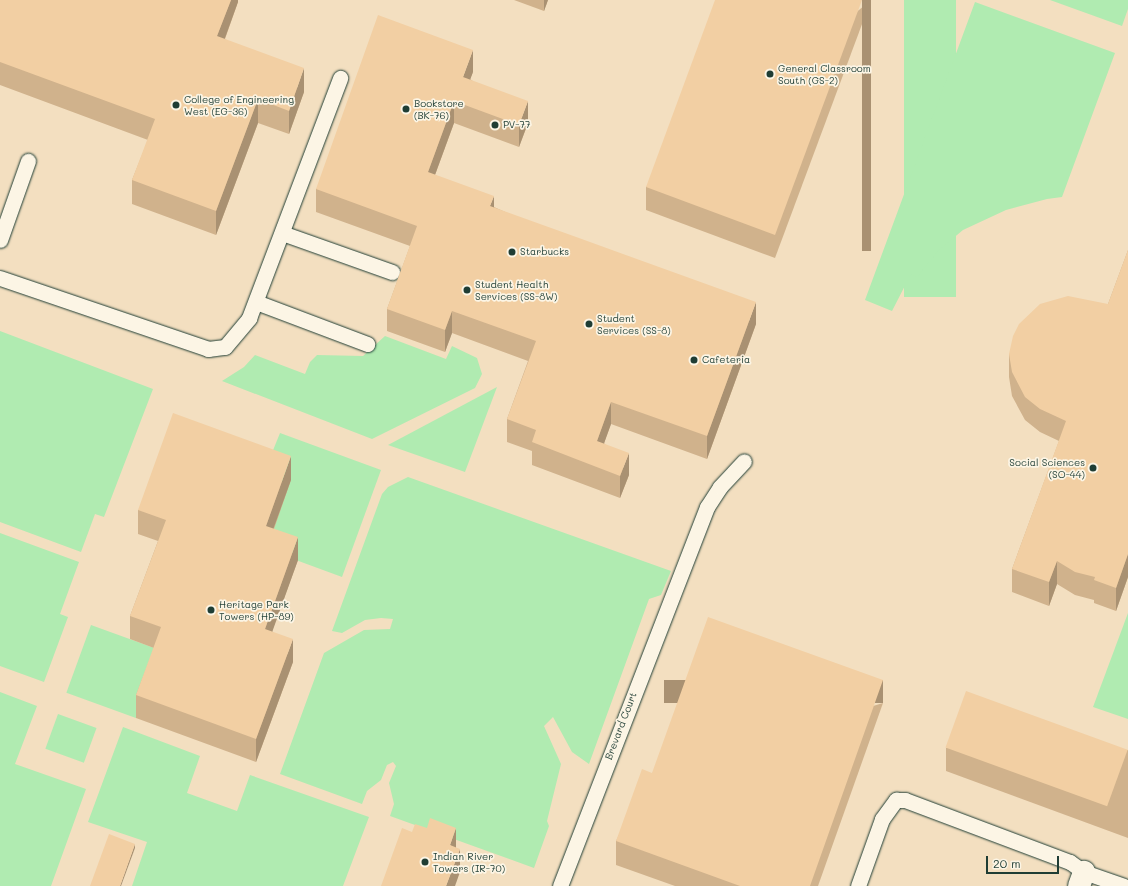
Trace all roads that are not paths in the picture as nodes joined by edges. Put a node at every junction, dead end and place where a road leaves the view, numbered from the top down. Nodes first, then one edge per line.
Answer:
1 (340, 78) dead end
2 (28, 161) dead end
3 (282, 233) junction
4 (0, 240) edge
5 (392, 272) dead end
6 (0, 278) edge
7 (256, 302) junction
8 (367, 344) dead end
9 (744, 461) dead end
10 (1082, 879) edge
11 (560, 886) edge
12 (858, 886) edge
13 (1124, 886) edge

1 - 3 lane
2 - 4 lane
3 - 5 lane
3 - 7 lane
6 - 7 lane
7 - 8 lane
9 - 11 lane, Brevard Court
10 - 12 lane
10 - 13 lane

